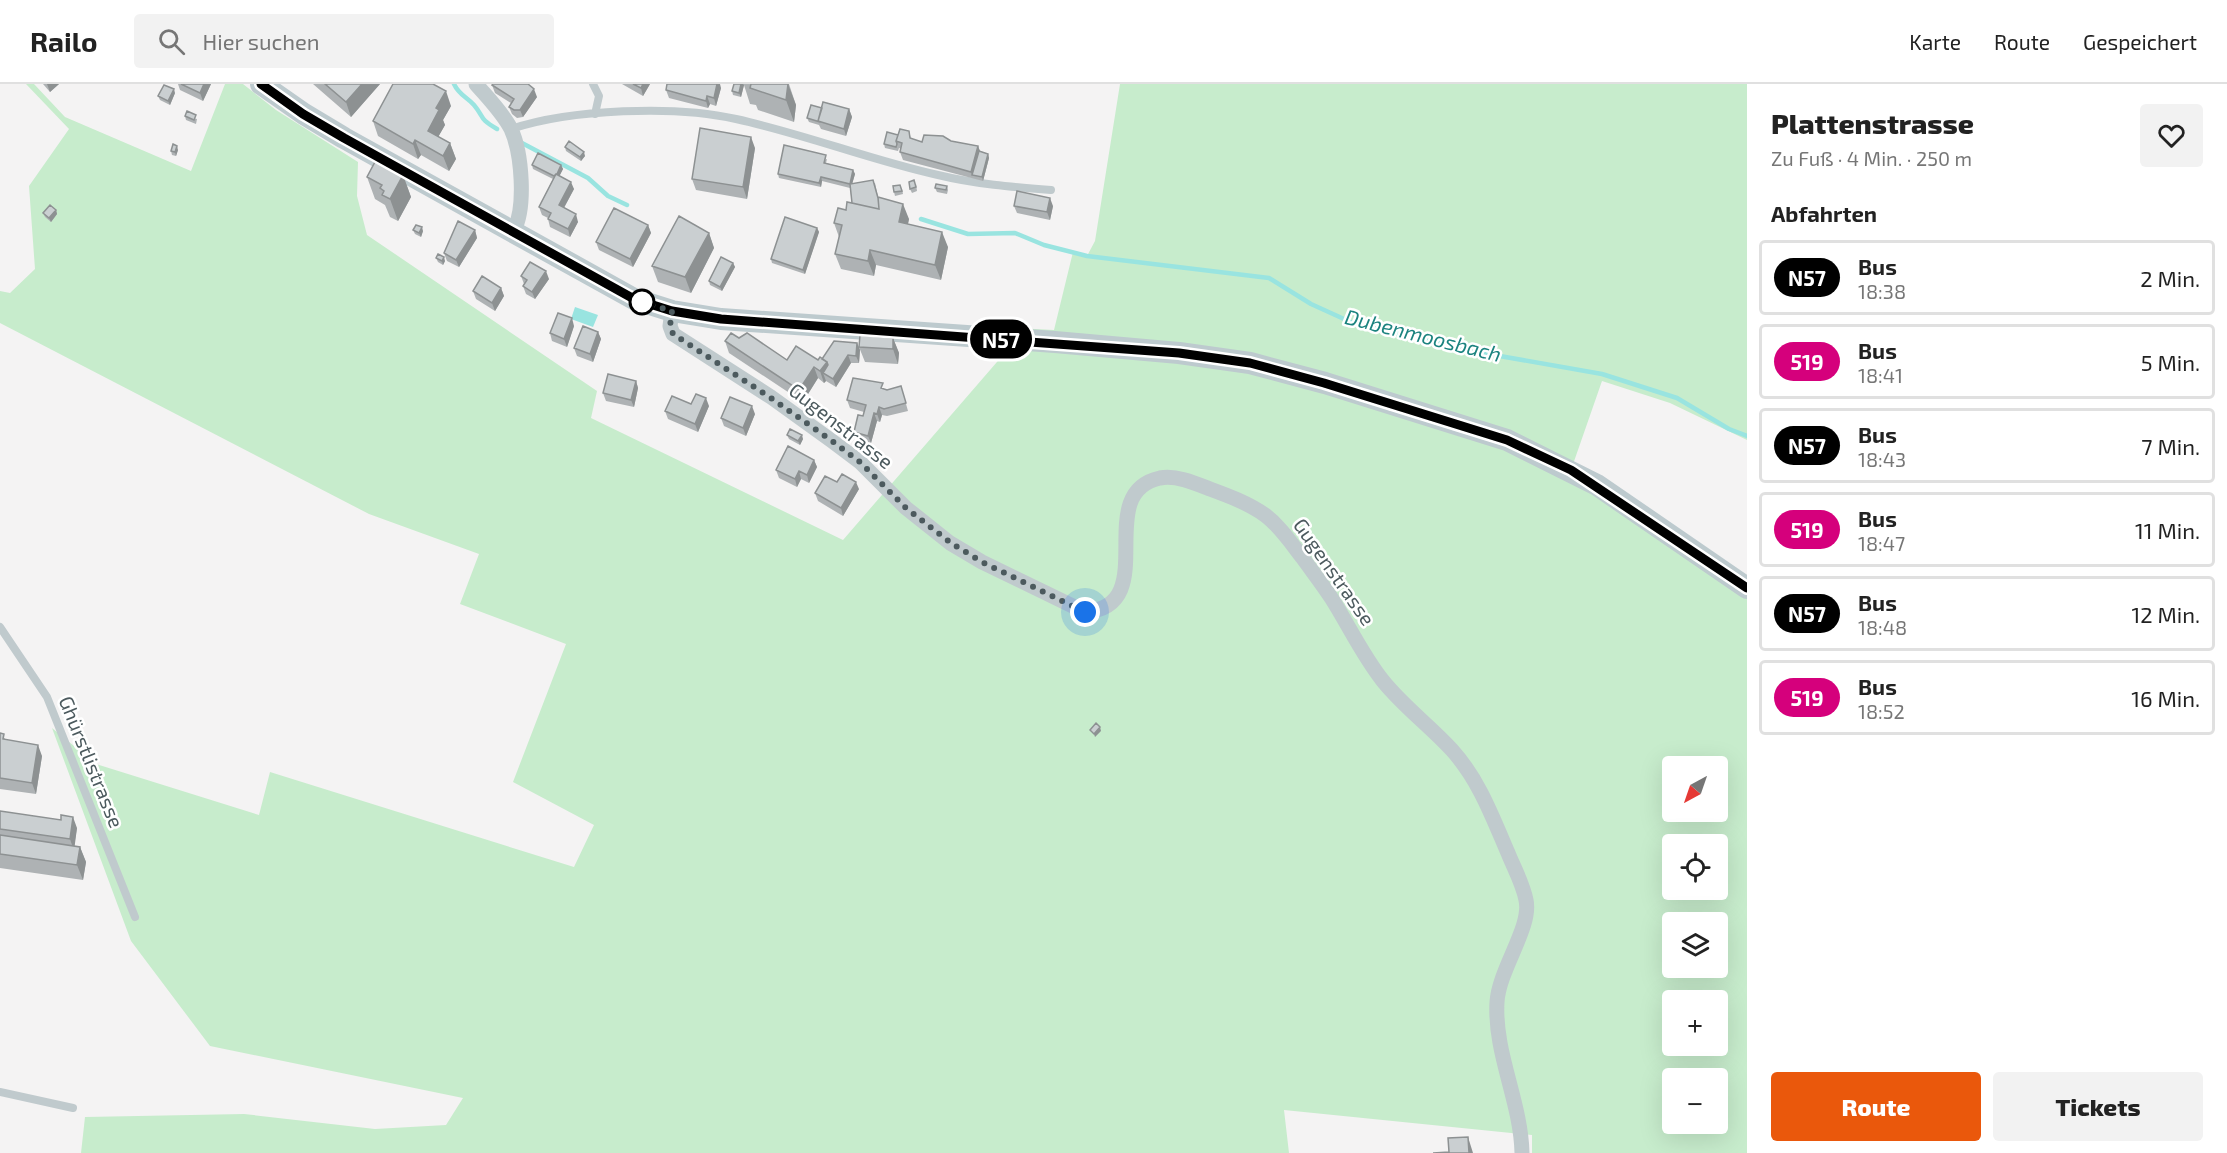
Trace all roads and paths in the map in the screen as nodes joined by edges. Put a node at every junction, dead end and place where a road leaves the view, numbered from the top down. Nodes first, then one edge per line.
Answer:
1 (261, 84) edge
2 (476, 84) edge
3 (593, 84) edge
4 (595, 114) junction
5 (511, 129) junction
6 (1051, 190) dead end
7 (513, 230) junction
8 (672, 311) junction
9 (1747, 588) edge
10 (0, 627) edge
11 (135, 917) dead end
12 (0, 1092) edge
13 (73, 1108) dead end
14 (1522, 1153) edge

1 - 7 street
2 - 5 street
3 - 4 lane
4 - 5 lane
4 - 6 lane
5 - 7 street
7 - 8 street
8 - 9 street
8 - 14 street, Gugenstrasse
10 - 11 lane, Ghürstlistrasse
12 - 13 lane

